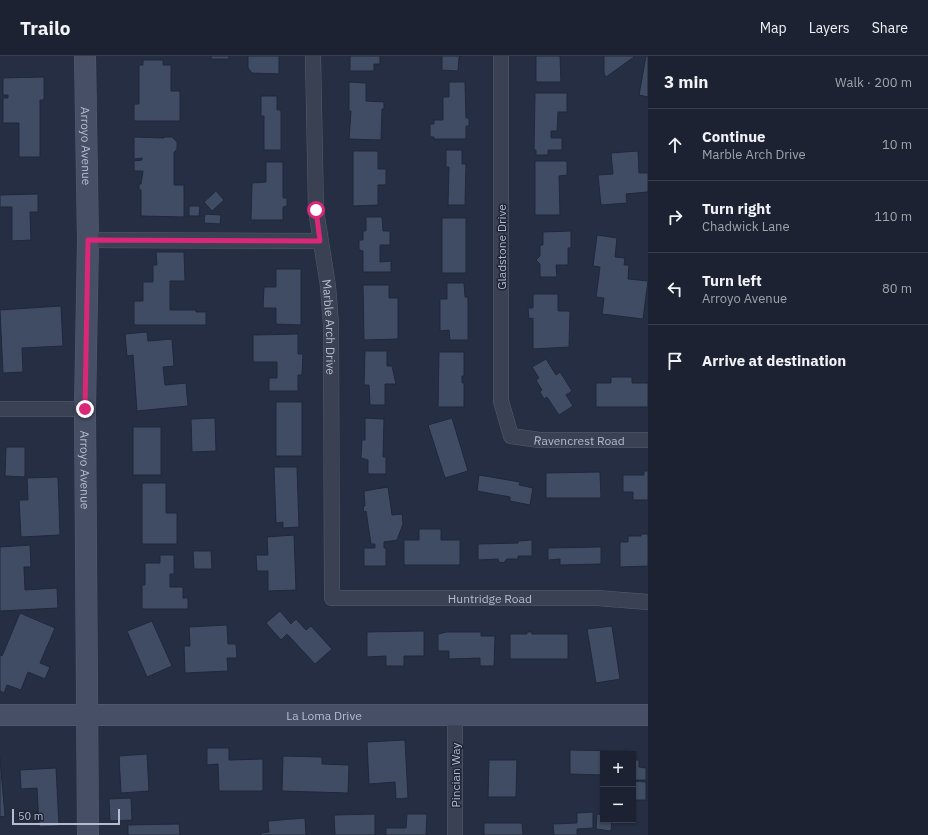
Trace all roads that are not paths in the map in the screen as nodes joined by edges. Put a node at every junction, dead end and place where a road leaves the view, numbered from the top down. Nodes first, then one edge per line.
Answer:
1 (85, 56) edge
2 (313, 56) edge
3 (501, 56) edge
4 (88, 240) junction
5 (320, 241) junction
6 (0, 409) edge
7 (85, 409) junction
8 (511, 436) joint
9 (648, 440) edge
10 (332, 598) joint
11 (648, 602) edge
12 (454, 714) junction
13 (0, 715) edge
14 (87, 715) junction
15 (648, 715) edge
16 (88, 835) edge
17 (455, 835) edge

1 - 4 street, Arroyo Avenue
2 - 5 street, Marble Arch Drive
3 - 8 street, Gladstone Drive
4 - 5 street
4 - 7 street, Arroyo Avenue
5 - 10 street, Marble Arch Drive
6 - 7 street
7 - 14 street, Arroyo Avenue
8 - 9 street, Ravencrest Road
10 - 11 street, Huntridge Road
12 - 14 street, La Loma Drive
12 - 15 street, La Loma Drive
12 - 17 street, Pincian Way
13 - 14 street, La Loma Drive
14 - 16 street, Arroyo Avenue

